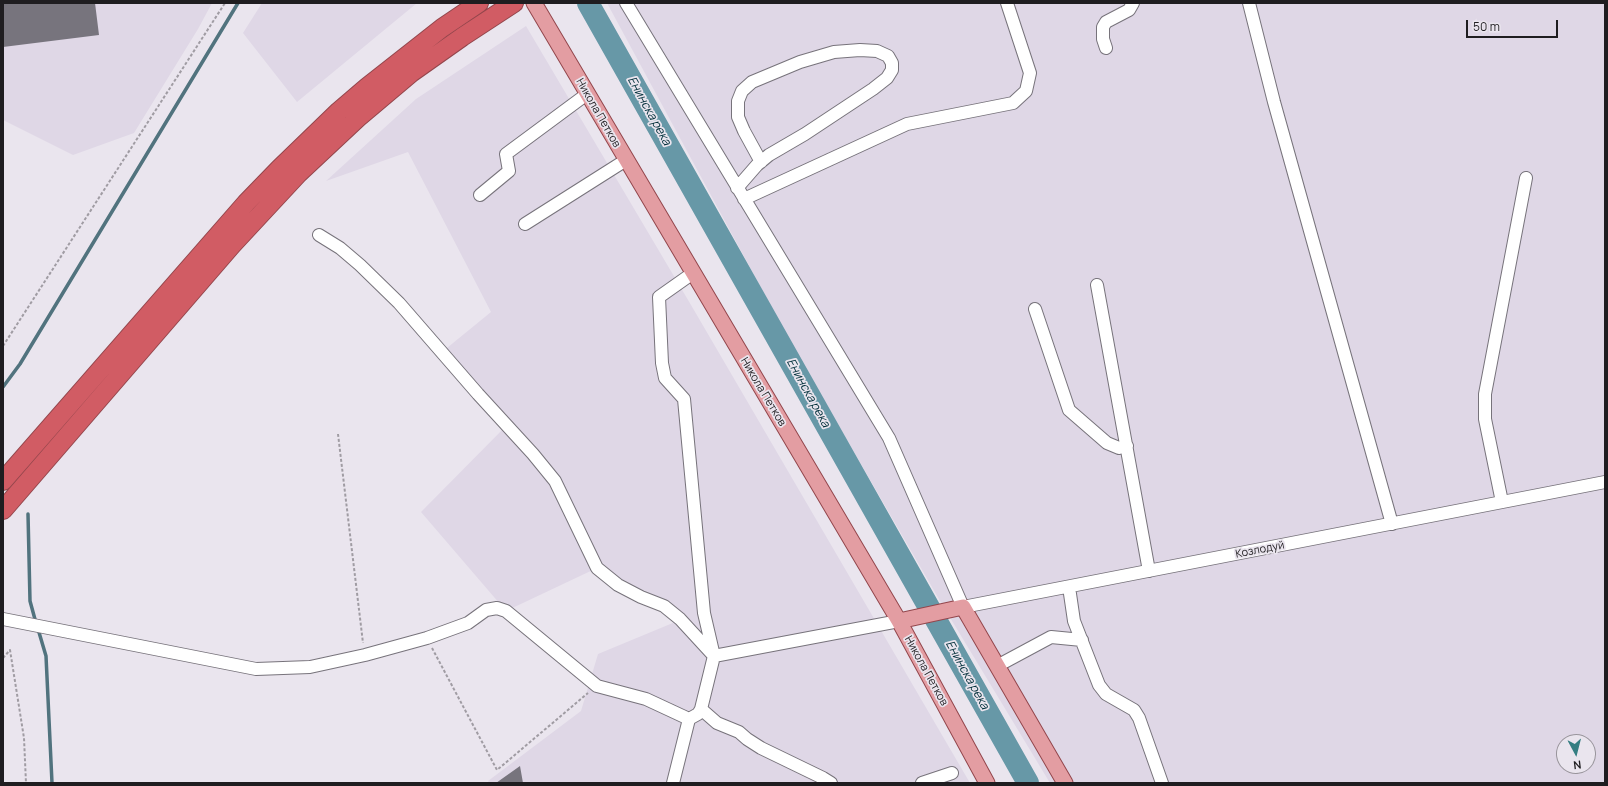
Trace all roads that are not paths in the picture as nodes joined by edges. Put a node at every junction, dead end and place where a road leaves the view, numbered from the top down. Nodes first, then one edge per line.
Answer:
1 (479, 3) edge
2 (514, 3) edge
3 (534, 3) edge
4 (626, 3) edge
5 (1007, 3) edge
6 (1133, 3) edge
7 (1249, 3) edge
8 (1106, 48) dead end
9 (587, 94) junction
10 (626, 160) junction
11 (761, 162) junction
12 (1526, 178) dead end
13 (737, 188) junction
14 (480, 195) dead end
15 (744, 199) junction
16 (525, 224) dead end
17 (319, 234) dead end
18 (692, 273) junction
19 (1097, 285) dead end
20 (1035, 309) dead end
21 (1127, 446) junction
22 (3, 481) edge
23 (1605, 482) edge
24 (1502, 502) junction
25 (3, 510) edge
26 (1392, 524) junction
27 (1148, 571) junction
28 (1069, 587) junction
29 (956, 609) junction
30 (3, 619) edge
31 (899, 621) junction
32 (1082, 640) junction
33 (714, 656) junction
34 (997, 666) junction
35 (701, 709) junction
36 (689, 719) junction
37 (952, 773) dead end
38 (673, 783) edge
39 (831, 783) edge
40 (922, 783) edge
41 (987, 783) edge
42 (1065, 783) edge
43 (1162, 783) edge

1 - 22 highway
2 - 25 highway
3 - 9 main road, Никола Петков
4 - 13 street
5 - 15 street
6 - 8 street
7 - 26 street
9 - 10 main road, Никола Петков
9 - 14 street
10 - 16 street
10 - 18 main road, Никола Петков
11 - 11 street
11 - 13 street
12 - 24 street
13 - 15 street
15 - 29 street
17 - 33 street
18 - 31 main road, Никола Петков
18 - 33 street
19 - 21 street
20 - 21 street
21 - 27 street
23 - 24 street, Козлодуй
24 - 26 street, Козлодуй
26 - 27 street, Козлодуй
27 - 28 street, Козлодуй
28 - 29 street, Козлодуй
28 - 32 street
29 - 31 main road, Козлодуй
29 - 34 main road
30 - 36 street
31 - 33 street
31 - 41 main road, Никола Петков
32 - 34 street
32 - 43 street
33 - 35 street
34 - 42 main road
35 - 36 street
35 - 39 street
36 - 38 street
37 - 40 street

